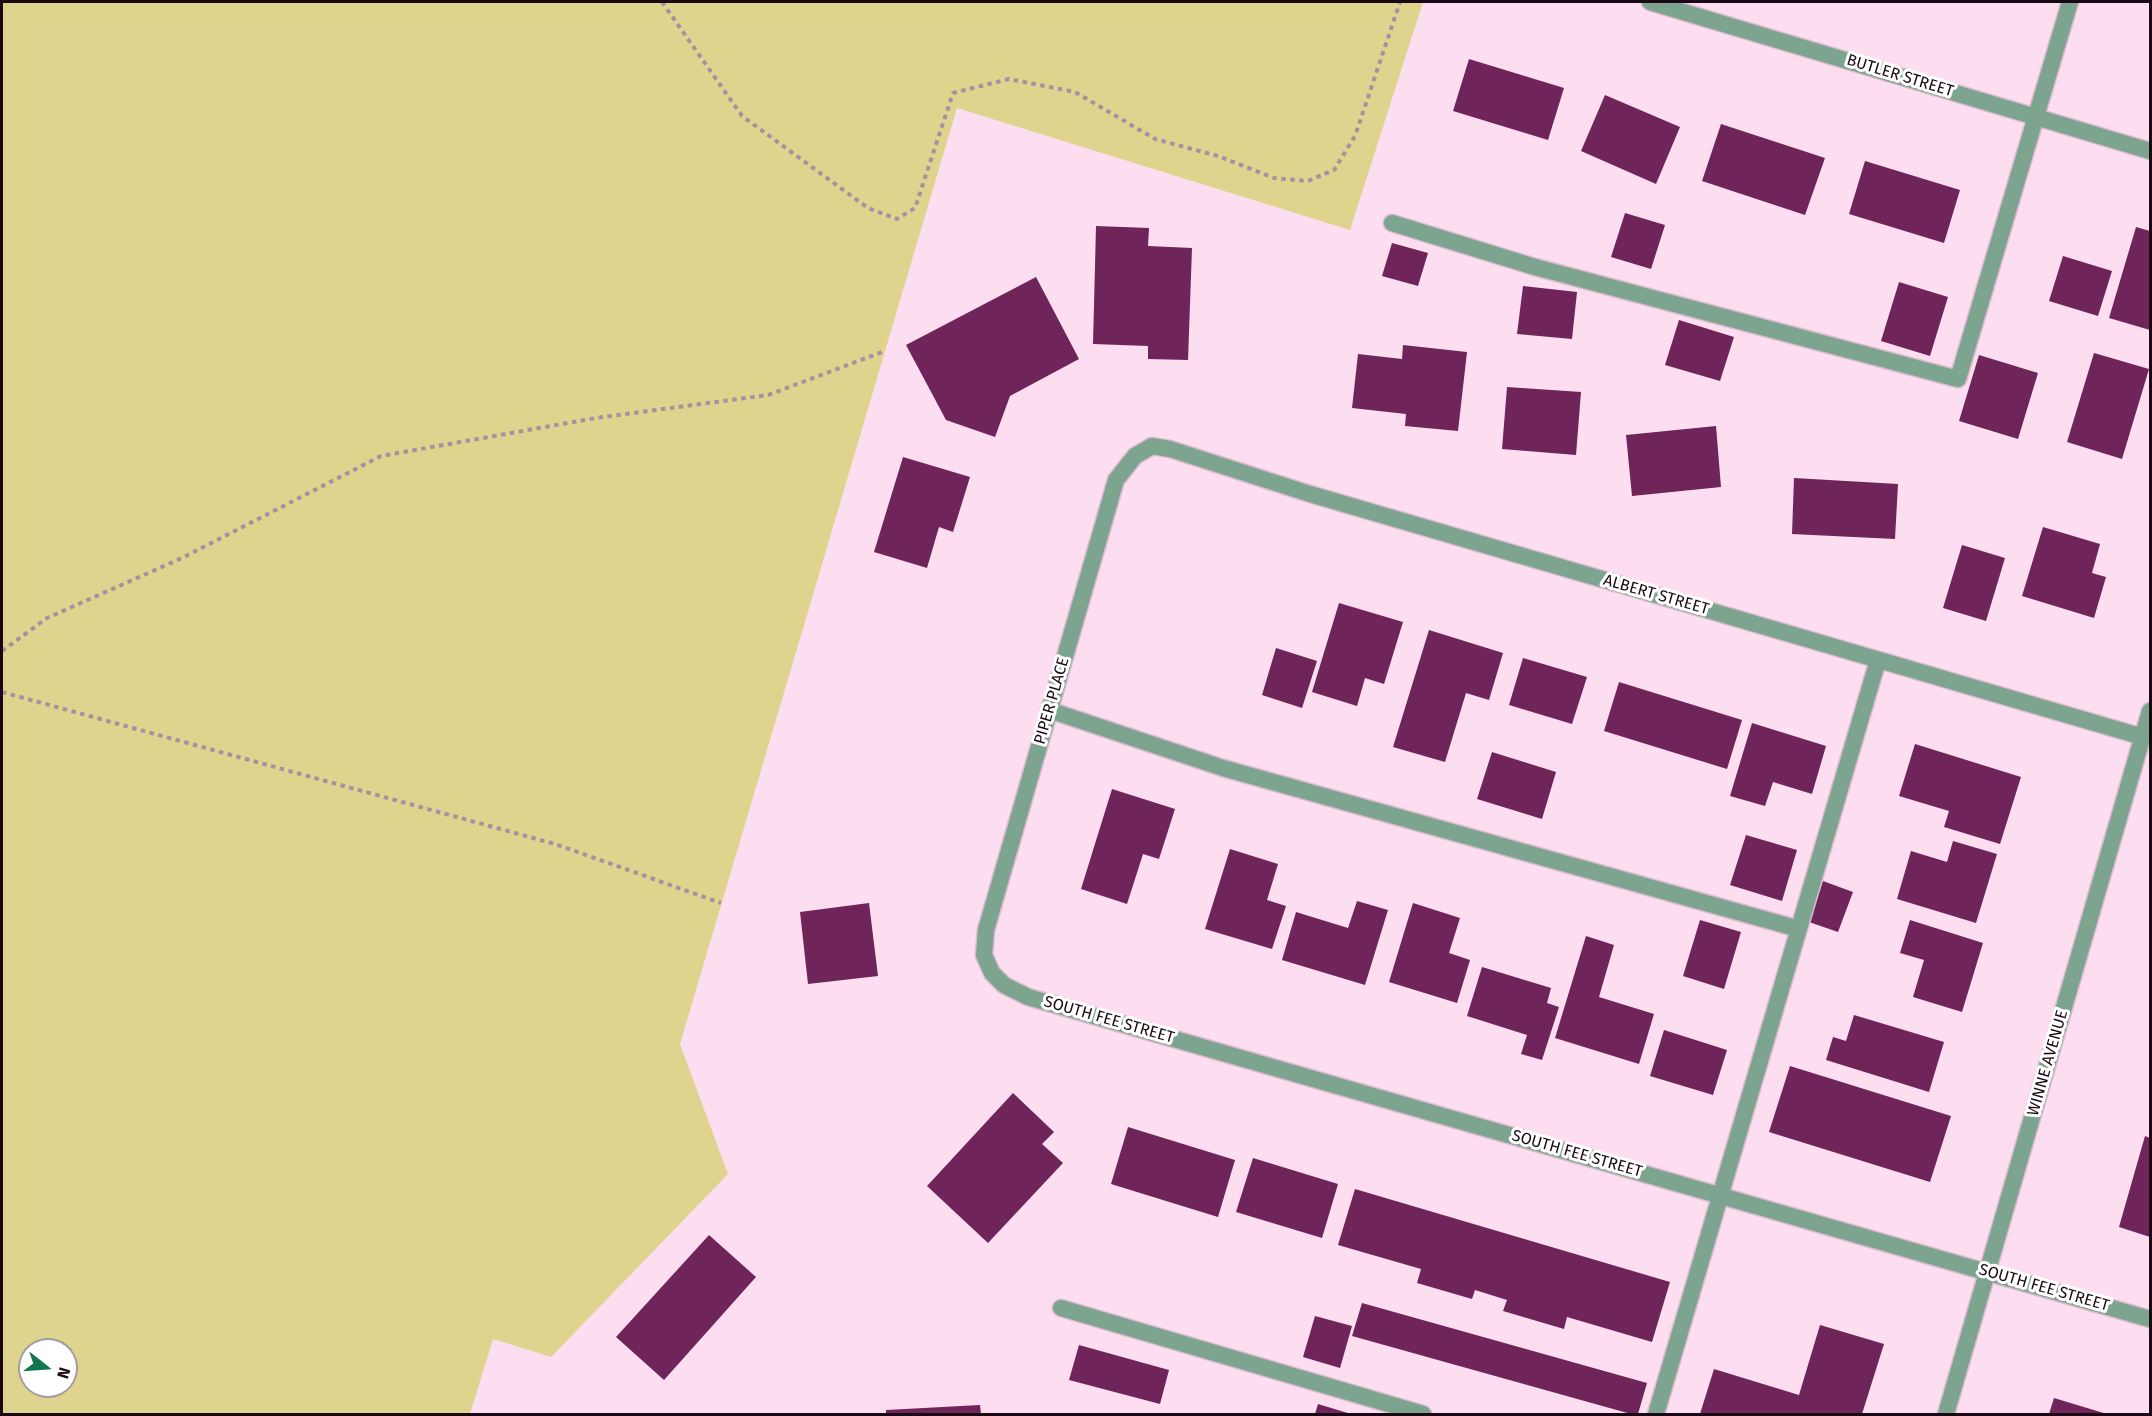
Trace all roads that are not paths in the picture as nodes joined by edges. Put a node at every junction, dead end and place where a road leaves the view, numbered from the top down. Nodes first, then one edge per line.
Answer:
1 (1650, 2) edge
2 (2070, 2) edge
3 (2037, 117) junction
4 (2151, 151) edge
5 (1392, 223) dead end
6 (1170, 449) joint
7 (1878, 660) junction
8 (1049, 710) junction
9 (2151, 711) edge
10 (2143, 737) junction
11 (1799, 929) junction
12 (1004, 985) joint
13 (1720, 1195) junction
14 (1988, 1271) junction
15 (1061, 1308) dead end
16 (2151, 1319) edge
17 (1423, 1414) edge
18 (1656, 1414) edge
19 (1946, 1414) edge

1 - 3 street, BUTLER STREET
2 - 3 street
3 - 4 street, BUTLER STREET
3 - 5 street
6 - 7 street, ALBERT STREET
6 - 8 street, PIPER PLACE
7 - 10 street, ALBERT STREET
7 - 11 street
8 - 11 street
8 - 12 street, PIPER PLACE
9 - 10 street, WINNE AVENUE
10 - 14 street, WINNE AVENUE
11 - 13 street
12 - 13 street, SOUTH FEE STREET
13 - 14 street, SOUTH FEE STREET
13 - 18 street
14 - 16 street, SOUTH FEE STREET
14 - 19 street, WINNE AVENUE
15 - 17 street

